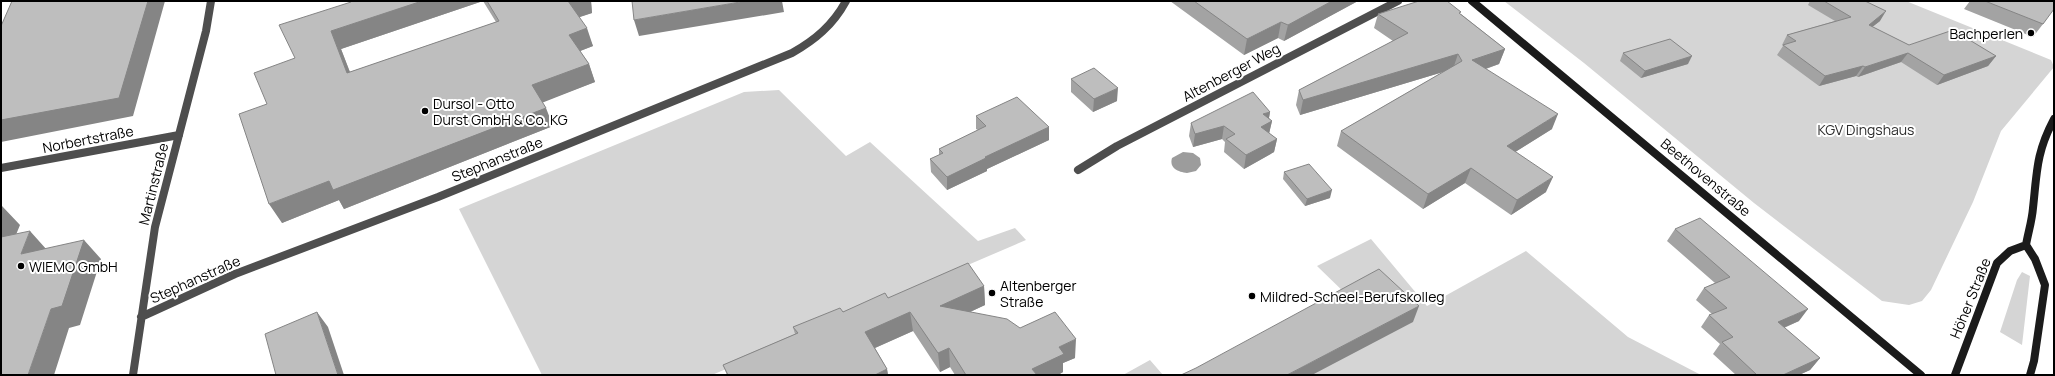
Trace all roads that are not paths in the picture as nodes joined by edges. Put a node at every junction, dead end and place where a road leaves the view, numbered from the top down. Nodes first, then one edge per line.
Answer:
1 (211, 1) edge
2 (846, 1) edge
3 (1398, 1) edge
4 (1472, 1) edge
5 (2054, 119) edge
6 (179, 135) junction
7 (1, 168) edge
8 (1078, 170) dead end
9 (2026, 245) junction
10 (141, 318) junction
11 (133, 375) edge
12 (1922, 375) edge
13 (1955, 375) edge
14 (2030, 375) edge

1 - 6 street, Martinstraße
2 - 10 street, Stephanstraße
3 - 8 street, Altenberger Weg
4 - 12 street, Beethovenstraße
5 - 9 street
6 - 7 street, Norbertstraße
6 - 10 street, Martinstraße
9 - 13 street, Höher Straße
9 - 14 street
10 - 11 street, Martinstraße

